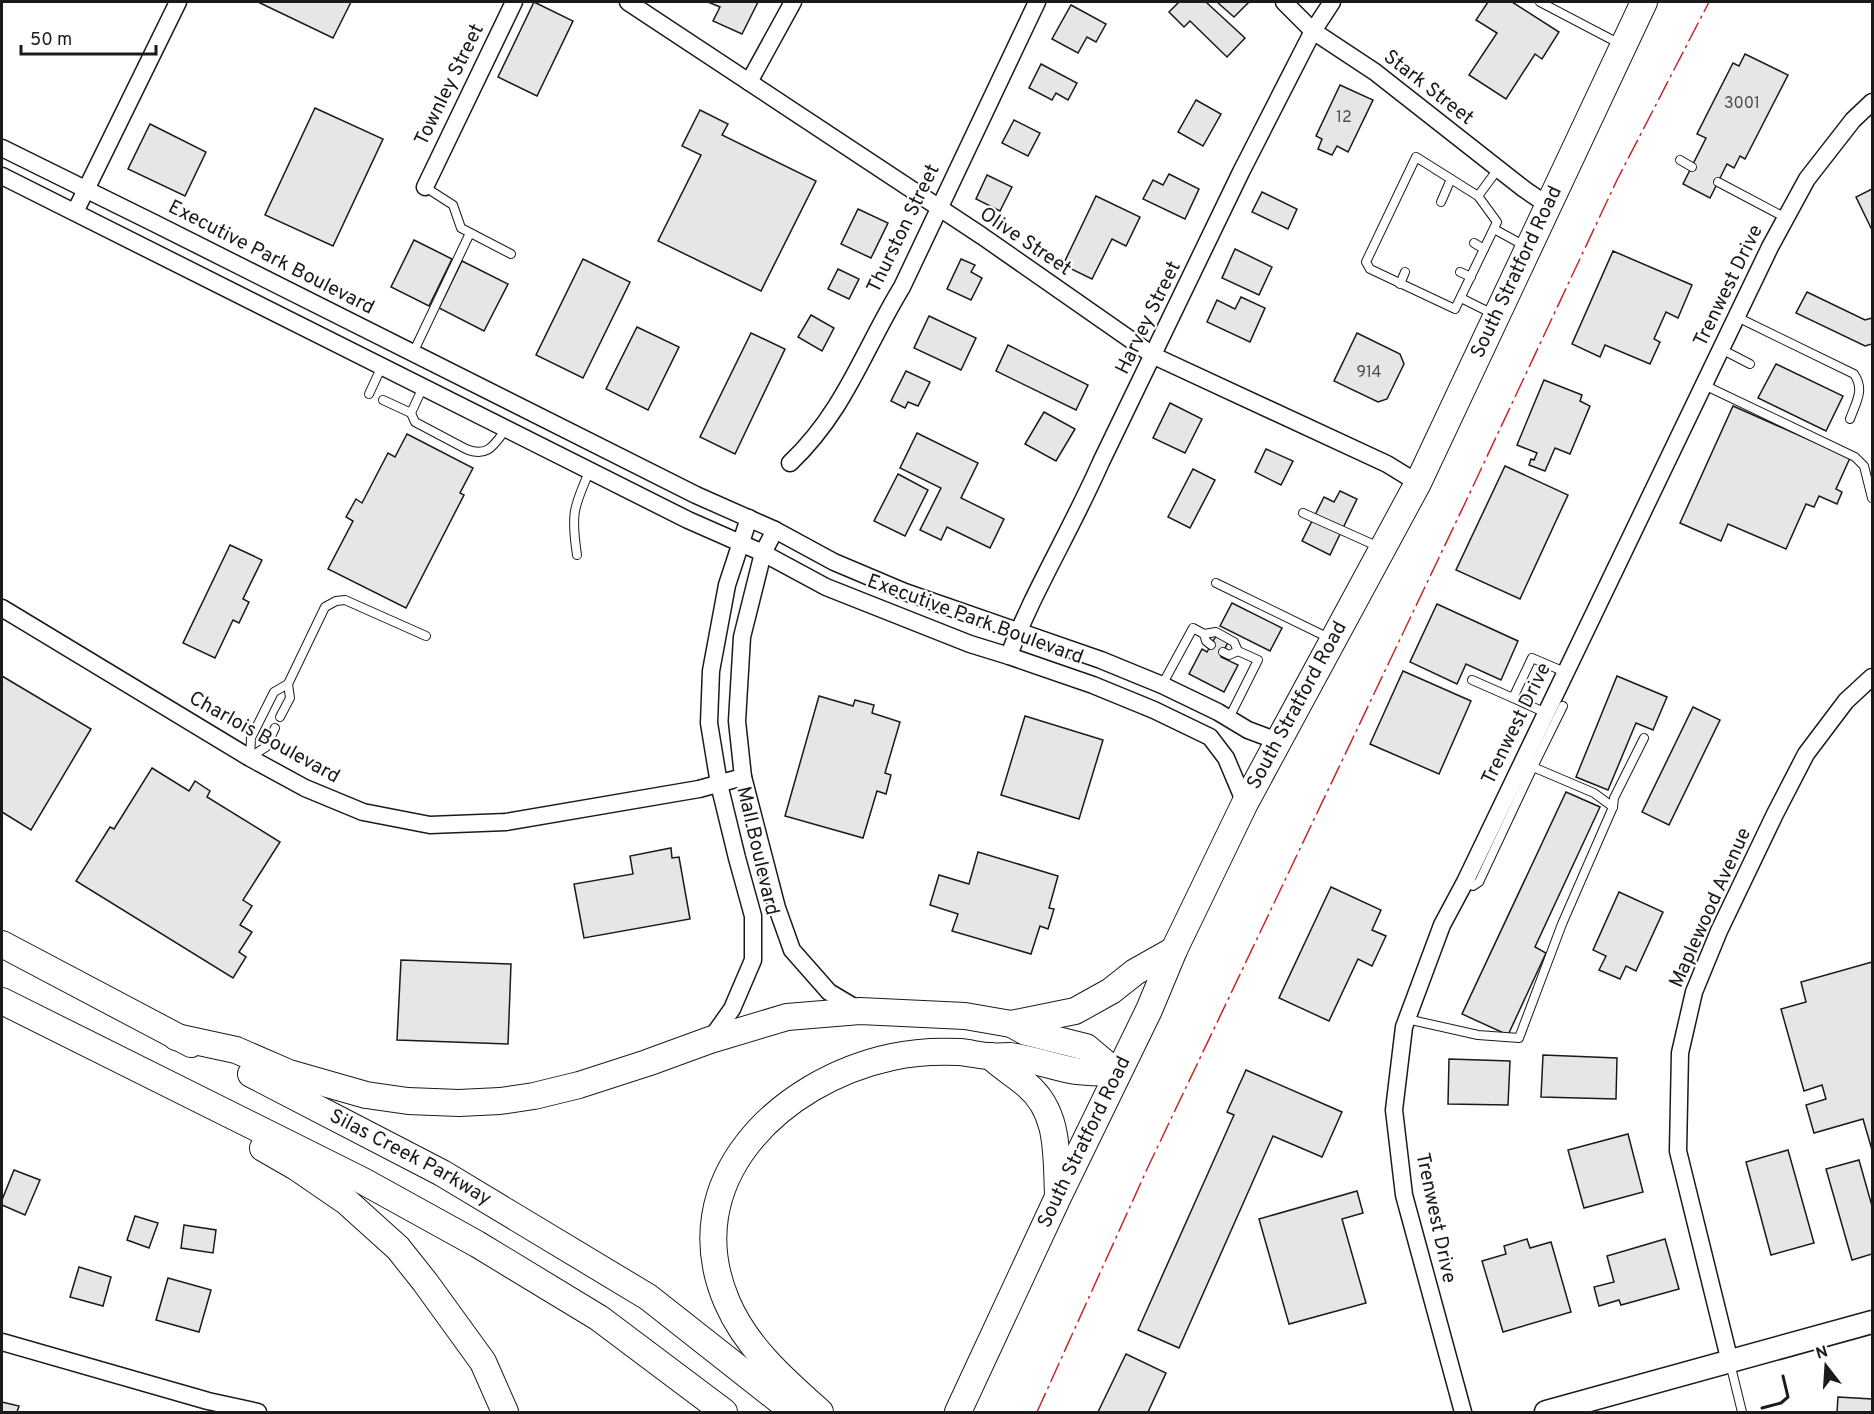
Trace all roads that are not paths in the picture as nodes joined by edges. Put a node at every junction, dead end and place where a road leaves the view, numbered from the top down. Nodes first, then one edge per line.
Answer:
1 (178, 2) edge
2 (514, 2) edge
3 (628, 2) edge
4 (793, 2) edge
5 (1037, 2) edge
6 (1284, 2) edge
7 (1332, 2) edge
8 (1540, 2) edge
9 (1644, 2) edge
10 (1313, 31) junction
11 (1622, 45) junction
12 (748, 82) junction
13 (1872, 102) edge
14 (2, 148) edge
15 (1680, 160) dead end
16 (1692, 167) dead end
17 (1498, 169) junction
18 (2, 176) edge
19 (1451, 179) junction
20 (1718, 182) dead end
21 (425, 187) joint
22 (87, 190) junction
23 (1478, 196) junction
24 (1441, 202) dead end
25 (1549, 206) junction
26 (940, 210) junction
27 (75, 212) junction
28 (1786, 218) junction
29 (1494, 230) junction
30 (470, 233) junction
31 (1474, 243) dead end
32 (1529, 248) junction
33 (1484, 249) junction
34 (511, 254) dead end
35 (1405, 272) dead end
36 (1460, 272) dead end
37 (1471, 277) junction
38 (1400, 284) junction
39 (1461, 298) junction
40 (1497, 316) junction
41 (1737, 317) junction
42 (1721, 348) junction
43 (413, 353) junction
44 (1154, 356) junction
45 (1750, 364) dead end
46 (382, 366) junction
47 (1704, 385) junction
48 (423, 387) junction
49 (369, 394) dead end
50 (383, 400) dead end
51 (521, 407) junction
52 (411, 413) junction
53 (1850, 419) dead end
54 (506, 429) junction
55 (790, 463) dead end
56 (590, 471) junction
57 (672, 483) junction
58 (1418, 483) junction
59 (1872, 498) edge
60 (660, 505) junction
61 (1303, 513) dead end
62 (749, 518) junction
63 (776, 530) junction
64 (740, 543) junction
65 (1383, 549) junction
66 (763, 554) junction
67 (577, 555) dead end
68 (1216, 583) dead end
69 (2, 608) edge
70 (1017, 631) junction
71 (1204, 634) junction
72 (426, 636) dead end
73 (1334, 641) junction
74 (1210, 645) dead end
75 (1238, 651) junction
76 (1223, 652) dead end
77 (1010, 656) junction
78 (713, 662) junction
79 (739, 669) junction
80 (1565, 672) junction
81 (1872, 677) edge
82 (1472, 680) dead end
83 (288, 684) junction
84 (1162, 685) junction
85 (1513, 698) junction
86 (1563, 706) dead end
87 (1546, 713) junction
88 (280, 717) dead end
89 (1229, 718) junction
90 (275, 728) dead end
91 (1644, 738) dead end
92 (1280, 742) junction
93 (250, 758) junction
94 (1528, 765) junction
95 (743, 777) junction
96 (719, 784) junction
97 (1245, 803) junction
98 (1612, 807) junction
99 (2, 944) edge
100 (1174, 950) junction
101 (2, 1001) edge
102 (860, 1011) junction
103 (1407, 1019) junction
104 (1011, 1024) junction
105 (176, 1037) junction
106 (710, 1040) junction
107 (91, 1046) junction
108 (990, 1056) junction
109 (1117, 1073) junction
110 (1058, 1197) junction
111 (1872, 1322) edge
112 (2, 1342) edge
113 (1730, 1362) junction
114 (258, 1413) edge
115 (505, 1413) edge
116 (723, 1413) edge
117 (794, 1413) edge
118 (820, 1413) edge
119 (958, 1413) edge
120 (1463, 1413) edge
121 (1546, 1413) edge
122 (1742, 1413) edge

1 - 22 street
2 - 21 street, Townley Street
3 - 12 street, Olive Street
4 - 12 street
5 - 26 street, Thurston Street
6 - 10 street, Stark Street
7 - 10 street, Harvey Street
8 - 11 lane
9 - 11 main road, South Stratford Road
10 - 17 street, Stark Street
10 - 44 street, Harvey Street
11 - 25 main road, South Stratford Road
12 - 26 street, Olive Street
13 - 28 street, Trenwest Drive
14 - 22 street, Executive Park Boulevard
15 - 16 lane
17 - 23 lane
17 - 25 street, Stark Street
18 - 27 street, Executive Park Boulevard
19 - 23 lane
19 - 24 lane
19 - 38 lane
20 - 28 lane
21 - 30 lane
22 - 27 street
22 - 43 street, Executive Park Boulevard
23 - 29 lane
25 - 32 main road, South Stratford Road
26 - 44 street, Olive Street
26 - 55 street, Thurston Street
27 - 46 street, Executive Park Boulevard
28 - 41 street, Trenwest Drive
29 - 32 lane
29 - 33 lane
30 - 34 lane
30 - 43 lane
31 - 33 lane
32 - 40 main road, South Stratford Road
33 - 37 lane
35 - 38 lane
36 - 37 lane
37 - 39 lane
38 - 39 lane
39 - 40 lane
40 - 58 main road, South Stratford Road
41 - 42 street, Trenwest Drive
41 - 53 lane
42 - 45 lane
42 - 47 street, Trenwest Drive
43 - 51 street, Executive Park Boulevard
44 - 58 street, Olive Street
44 - 70 street, Harvey Street
46 - 48 street, Executive Park Boulevard
46 - 49 lane
47 - 59 lane
47 - 80 street, Trenwest Drive
48 - 52 lane
48 - 54 street, Executive Park Boulevard
50 - 52 lane
51 - 54 street
51 - 57 street, Executive Park Boulevard
52 - 54 lane
54 - 56 street, Executive Park Boulevard
56 - 60 street, Executive Park Boulevard
56 - 67 lane
57 - 60 street
57 - 62 street, Executive Park Boulevard
58 - 65 main road, South Stratford Road
60 - 64 street, Executive Park Boulevard
61 - 65 lane
62 - 63 street, Executive Park Boulevard
62 - 64 street, Mall Boulevard
63 - 66 street, Mall Boulevard
63 - 70 street, Executive Park Boulevard
64 - 66 street, Executive Park Boulevard
64 - 78 street, Mall Boulevard
65 - 73 main road, South Stratford Road
66 - 77 street, Executive Park Boulevard
66 - 79 street, Mall Boulevard
68 - 73 lane
69 - 93 street, Charlois Boulevard
70 - 77 street, Harvey Street
70 - 84 street, Executive Park Boulevard
71 - 74 lane
71 - 75 lane
71 - 84 lane
72 - 83 lane
73 - 92 main road, South Stratford Road
75 - 76 lane
75 - 89 lane
77 - 97 street, Executive Park Boulevard
78 - 79 street
78 - 96 street, Mall Boulevard
79 - 95 street, Mall Boulevard
80 - 85 lane
80 - 87 street, Trenwest Drive
81 - 113 street, Maplewood Avenue
82 - 85 lane
83 - 88 lane
83 - 93 lane
84 - 89 street, Executive Park Boulevard
85 - 87 lane
86 - 94 lane
87 - 94 street, Trenwest Drive
89 - 92 street, Executive Park Boulevard
90 - 93 lane
91 - 98 lane
92 - 97 main road, South Stratford Road
93 - 96 street, Charlois Boulevard
94 - 98 lane
94 - 103 street, Trenwest Drive
95 - 96 street, Charlois Boulevard
95 - 102 street, Mall Boulevard
96 - 106 street, Mall Boulevard
97 - 100 main road, South Stratford Road
98 - 103 lane
99 - 105 main road, Silas Creek Parkway
100 - 104 main road
100 - 109 main road, South Stratford Road
101 - 107 main road
102 - 104 main road
102 - 106 main road
103 - 120 street, Trenwest Drive
104 - 109 main road
105 - 106 main road
105 - 117 main road, Silas Creek Parkway
107 - 115 main road
107 - 116 main road
108 - 109 main road
108 - 110 main road
108 - 118 main road
109 - 110 main road, South Stratford Road
110 - 119 main road, South Stratford Road
111 - 113 main road
112 - 114 street
113 - 121 main road
113 - 122 lane

